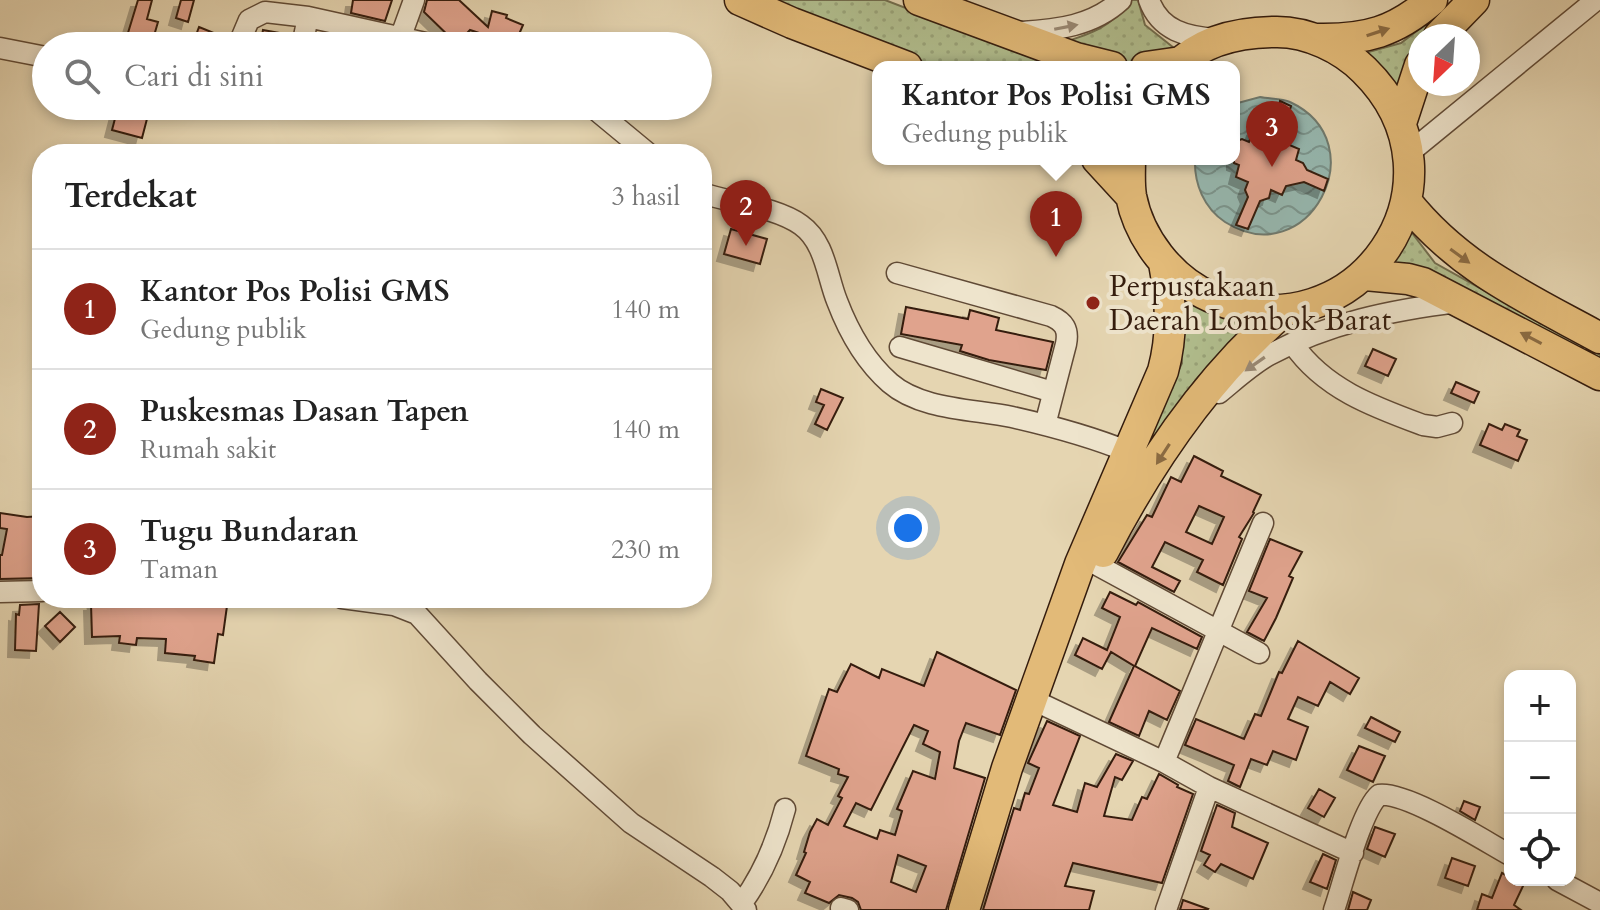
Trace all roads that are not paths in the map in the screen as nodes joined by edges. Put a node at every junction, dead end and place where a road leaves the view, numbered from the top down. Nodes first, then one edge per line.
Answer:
1 (414, 0) edge
2 (740, 0) edge
3 (770, 0) edge
4 (919, 0) edge
5 (1121, 0) edge
6 (1149, 0) edge
7 (1432, 0) edge
8 (1474, 0) edge
9 (1596, 0) edge
10 (308, 17) junction
11 (792, 23) junction
12 (1451, 24) edge
13 (244, 32) edge
14 (305, 32) edge
15 (381, 32) edge
16 (402, 32) edge
17 (1005, 32) junction
18 (1223, 39) junction
19 (1315, 39) junction
20 (0, 48) edge
21 (32, 54) edge
22 (891, 61) edge
23 (1088, 61) edge
24 (1183, 61) edge
25 (1410, 96) edge
26 (610, 120) edge
27 (1401, 123) junction
28 (638, 144) edge
29 (1409, 153) junction
30 (1103, 165) edge
31 (1130, 165) edge
32 (712, 196) edge
33 (1131, 196) junction
34 (1406, 201) junction
35 (1164, 263) junction
36 (897, 273) dead end
37 (1365, 275) junction
38 (1462, 302) junction
39 (1285, 310) junction
40 (1600, 338) edge
41 (1293, 344) junction
42 (900, 347) dead end
43 (1600, 375) edge
44 (1053, 392) junction
45 (1452, 423) dead end
46 (1182, 424) junction
47 (1045, 425) junction
48 (1129, 452) junction
49 (1110, 517) junction
50 (1263, 523) dead end
51 (1097, 565) junction
52 (32, 591) edge
53 (0, 592) edge
54 (402, 608) edge
55 (1218, 629) junction
56 (1259, 653) dead end
57 (1048, 656) junction
58 (1031, 699) junction
59 (1164, 762) junction
60 (1209, 787) junction
61 (785, 809) dead end
62 (1504, 852) edge
63 (1353, 853) junction
64 (1568, 886) edge
65 (1600, 903) edge
66 (744, 907) edge
67 (964, 910) edge
68 (1166, 910) edge
69 (1334, 910) edge

1 - 16 street
2 - 11 highway
3 - 11 highway
4 - 17 highway
17 -> 5 street
6 - 18 street
19 -> 7 highway
8 - 12 highway
9 - 29 street
10 - 13 street
10 - 14 street
10 - 15 street
11 - 22 highway
17 - 23 highway
18 - 19 highway
18 - 24 highway
19 - 27 highway
20 - 21 street
25 - 27 highway
26 - 28 street
27 - 29 highway
29 - 34 highway
30 - 33 highway
31 - 33 highway
32 - 47 street
33 - 35 highway
34 - 37 highway
34 -> 40 highway
35 - 39 highway
35 - 48 highway
36 - 44 street
37 - 38 highway
37 - 39 highway
38 - 41 street
43 -> 38 highway
39 - 46 highway
41 - 45 street
41 -> 46 street
42 - 44 street
44 - 47 street
46 -> 49 highway
47 - 48 street
48 - 49 highway
49 - 51 highway
49 - 57 highway
50 - 55 street
51 - 55 street
51 - 57 highway
52 - 53 street
54 - 66 street
55 - 56 street
55 - 59 street
57 - 58 highway
58 - 59 street
58 - 67 highway
59 - 60 street
60 - 63 street
60 - 68 street
61 - 66 street
62 - 63 street
63 - 69 street
64 - 65 street

